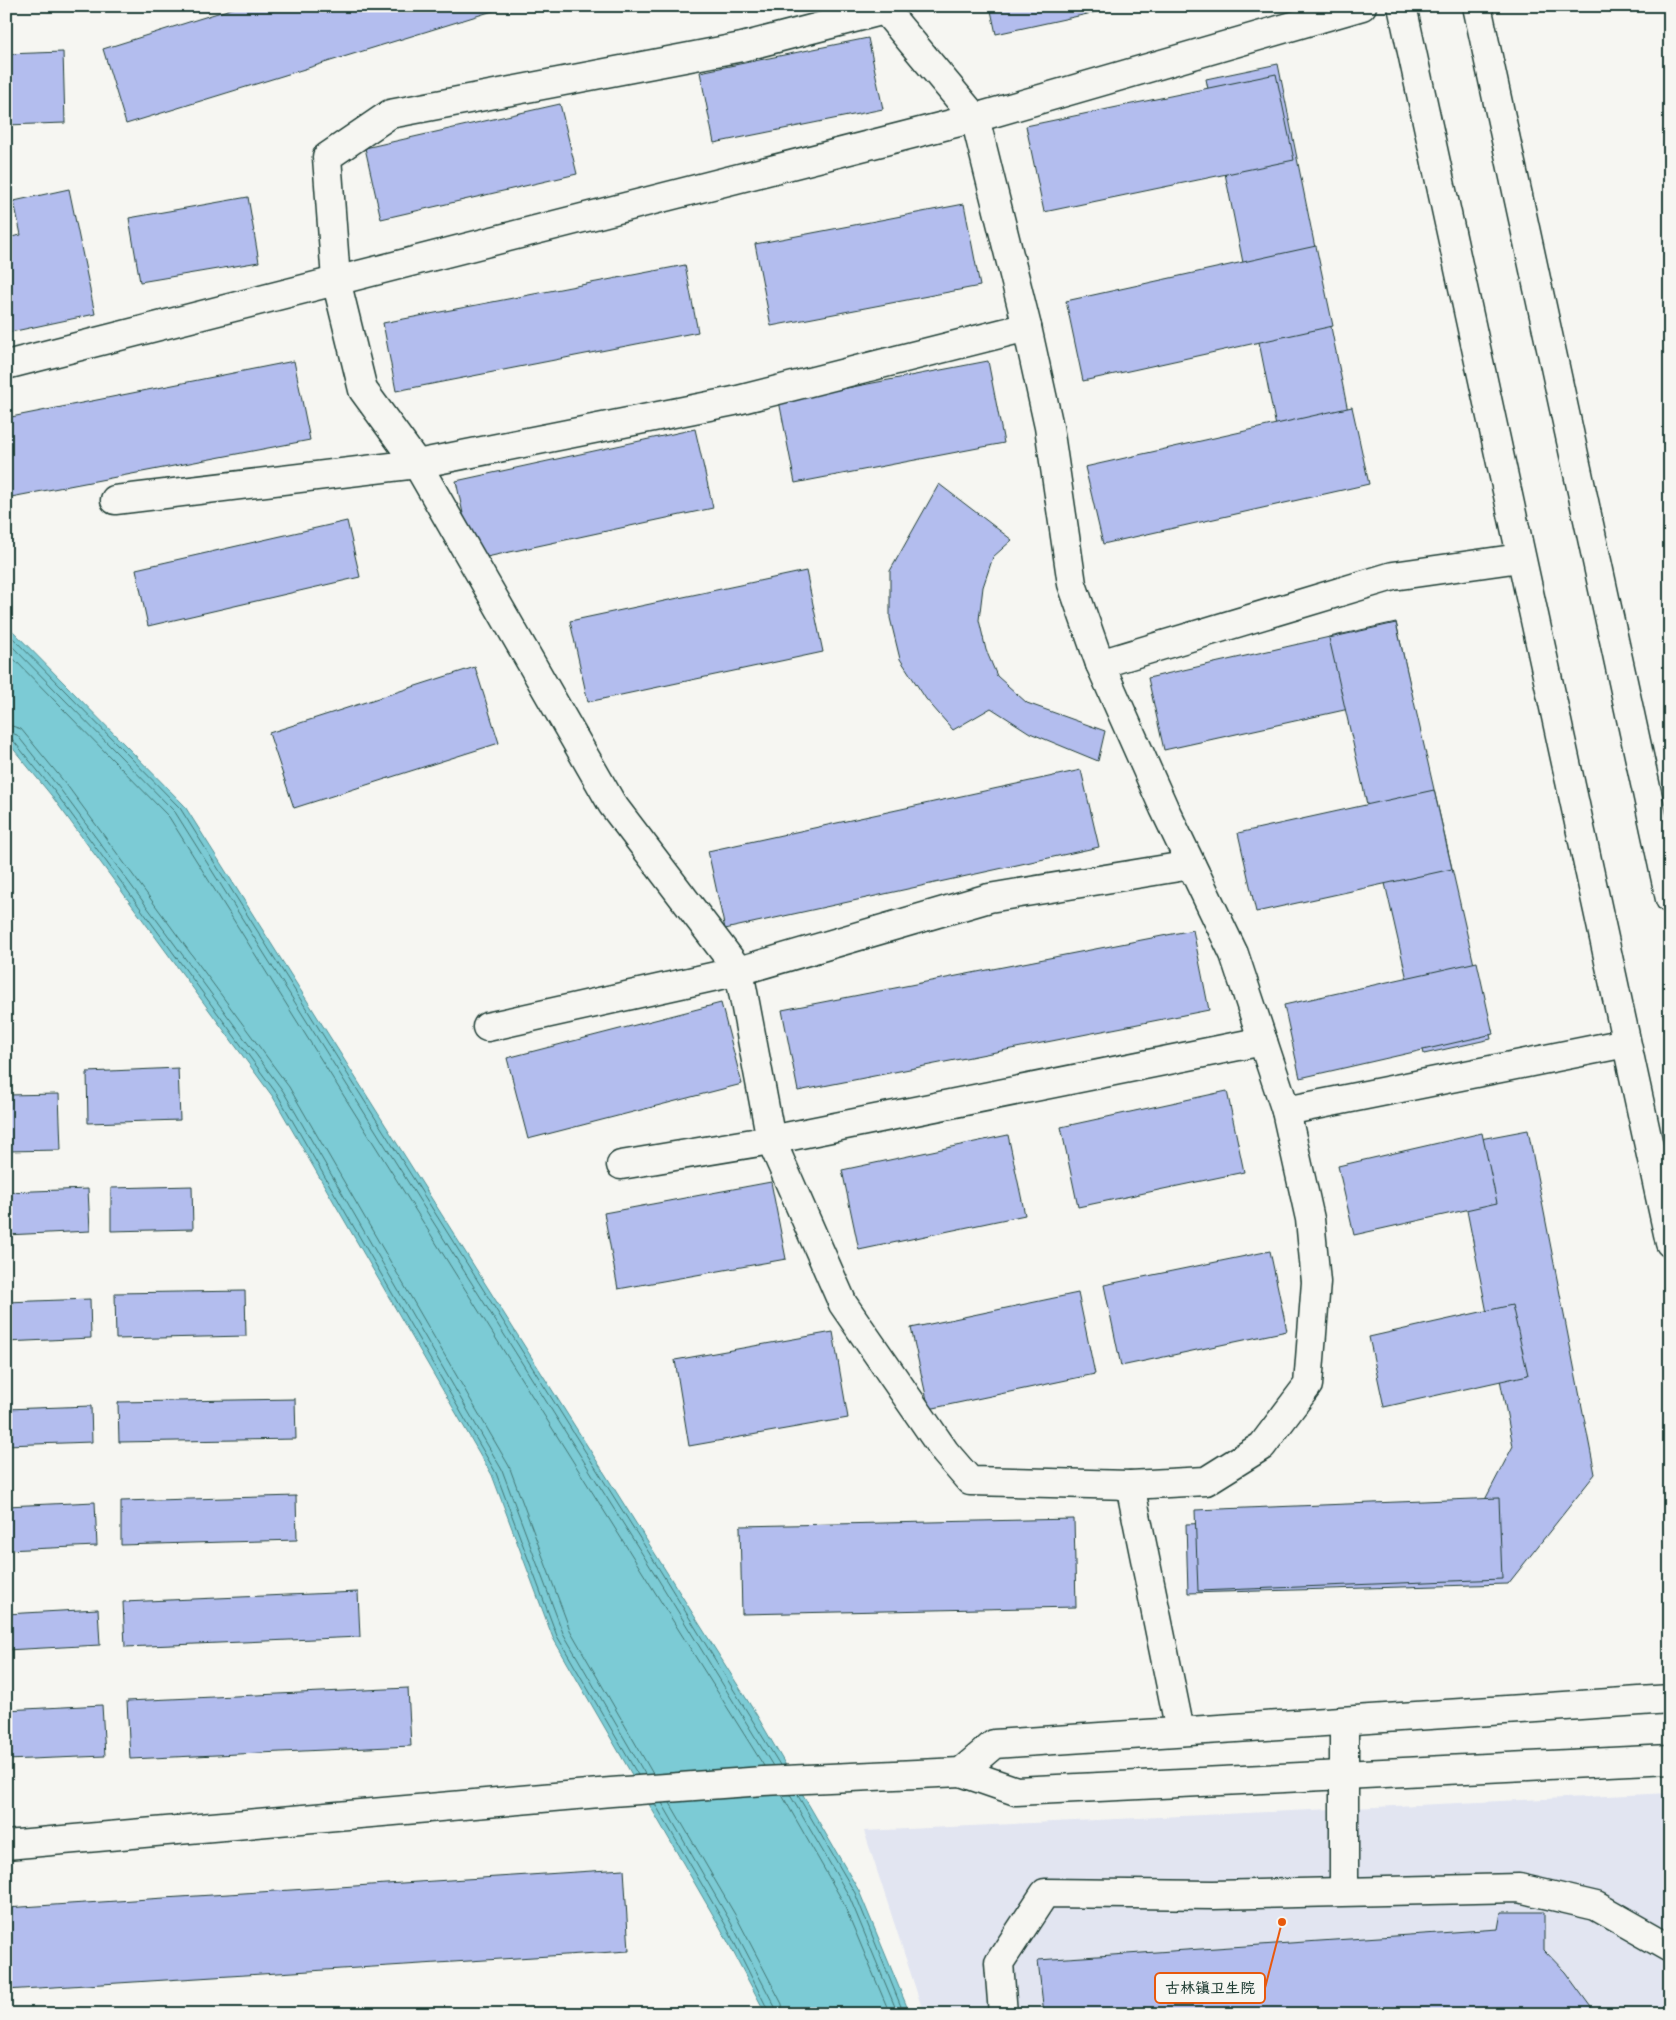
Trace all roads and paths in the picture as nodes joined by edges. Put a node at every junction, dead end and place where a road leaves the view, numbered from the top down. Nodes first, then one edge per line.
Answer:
1 (1362, 6) edge
2 (1402, 6) edge
3 (1477, 6) edge
4 (975, 118) junction
5 (336, 280) junction
6 (1027, 327) junction
7 (6, 365) edge
8 (417, 464) junction
9 (115, 500) dead end
10 (1520, 558) junction
11 (1100, 664) junction
12 (1192, 865) junction
13 (1670, 899) edge
14 (739, 971) junction
15 (488, 1027) dead end
16 (1263, 1041) junction
17 (1626, 1043) junction
18 (1286, 1111) junction
19 (771, 1140) junction
20 (621, 1165) dead end
21 (1670, 1243) edge
22 (1130, 1485) junction
23 (1670, 1699) edge
24 (1344, 1722) junction
25 (1180, 1731) junction
26 (1670, 1759) edge
27 (961, 1772) junction
28 (1345, 1774) junction
29 (6, 1845) edge
30 (1344, 1891) junction
31 (1670, 1948) edge
32 (1003, 2014) edge

1 - 4 street
2 - 10 street
3 - 13 street
4 - 5 street
4 - 5 street
4 - 6 street
5 - 7 street
5 - 8 street
6 - 8 street
6 - 11 street
8 - 9 street
8 - 14 street
10 - 11 street
10 - 17 street
11 - 12 street
12 - 14 street
12 - 16 street
14 - 15 street
14 - 19 street
16 - 18 street
16 - 19 street
17 - 18 street
17 - 21 street
18 - 22 street
19 - 20 street
19 - 22 street
22 - 25 street
23 - 24 street
24 - 25 street
24 - 28 street
25 - 27 street
26 - 28 street
27 - 28 street
27 - 29 street
28 - 30 street
30 - 31 street
30 - 32 street

